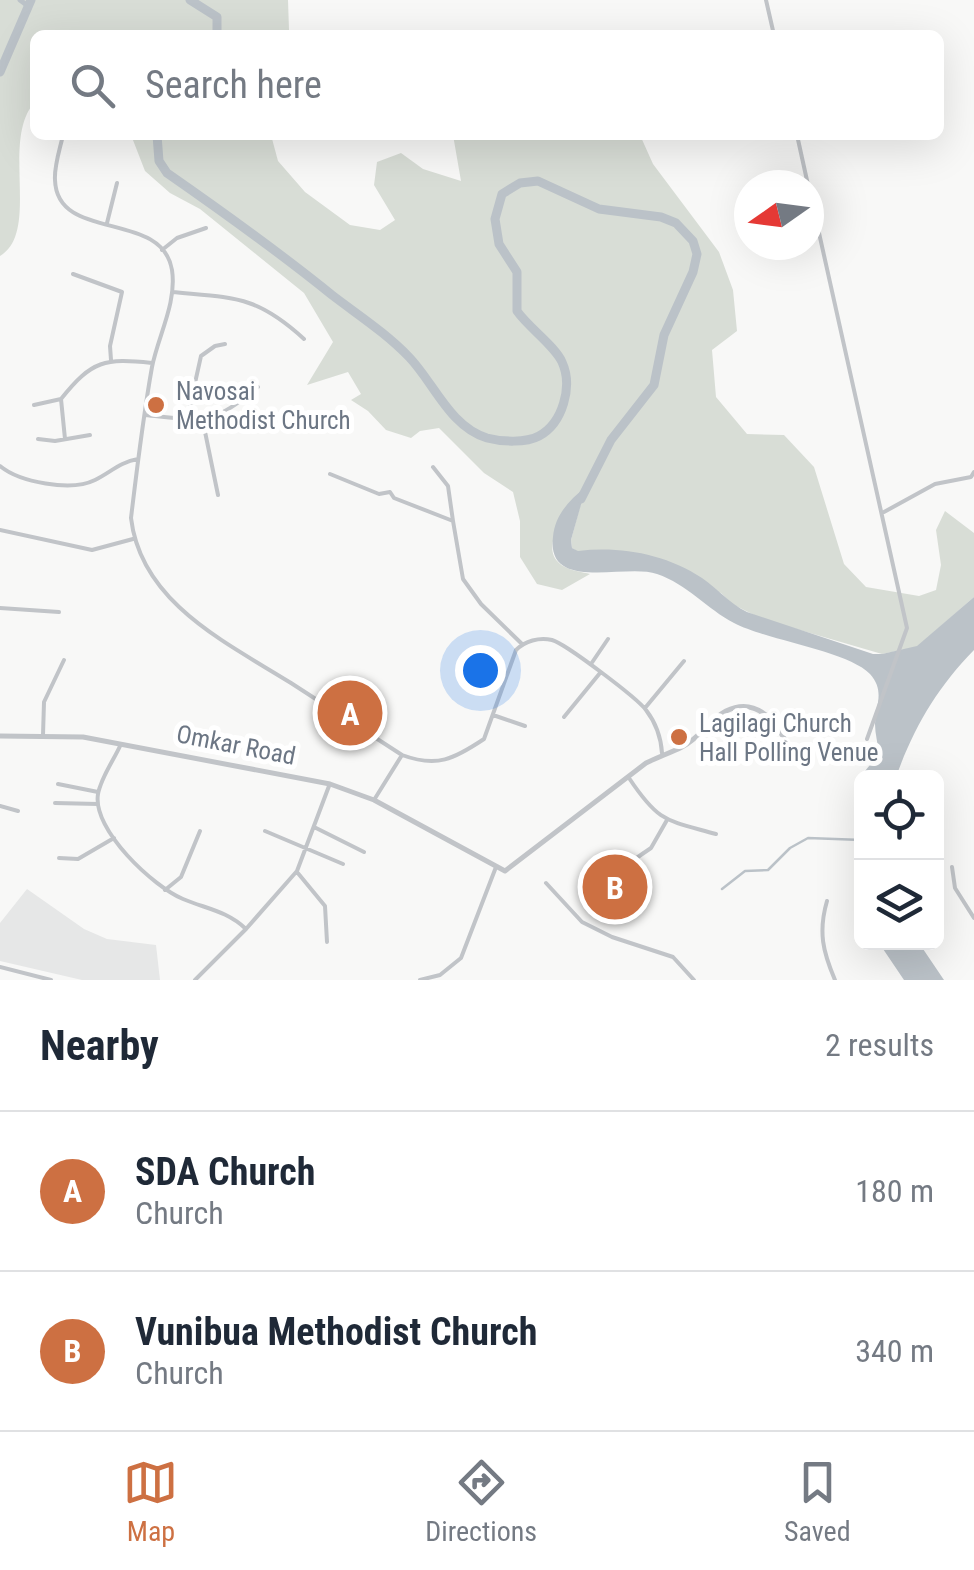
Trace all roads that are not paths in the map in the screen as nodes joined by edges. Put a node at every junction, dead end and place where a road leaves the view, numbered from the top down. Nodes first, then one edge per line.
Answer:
1 (766, 0) edge
2 (773, 30) edge
3 (62, 140) edge
4 (798, 140) edge
5 (805, 170) edge
6 (117, 184) dead end
7 (107, 223) junction
8 (206, 228) dead end
9 (162, 250) junction
10 (824, 252) edge
11 (72, 274) dead end
12 (172, 292) junction
13 (304, 338) dead end
14 (225, 344) dead end
15 (110, 360) junction
16 (152, 363) junction
17 (258, 386) dead end
18 (61, 399) junction
19 (34, 405) dead end
20 (145, 414) junction
21 (187, 419) junction
22 (202, 420) junction
23 (90, 434) dead end
24 (38, 439) dead end
25 (66, 439) junction
26 (138, 459) junction
27 (0, 466) edge
28 (434, 467) dead end
29 (974, 472) edge
30 (330, 474) dead end
31 (218, 495) dead end
32 (883, 513) junction
33 (454, 521) junction
34 (0, 530) edge
35 (133, 539) junction
36 (0, 608) edge
37 (59, 612) dead end
38 (608, 639) dead end
39 (522, 644) junction
40 (64, 660) dead end
41 (684, 661) dead end
42 (590, 666) junction
43 (600, 674) junction
44 (645, 708) junction
45 (494, 716) junction
46 (564, 717) dead end
47 (525, 726) dead end
48 (0, 736) edge
49 (43, 736) junction
50 (867, 739) dead end
51 (122, 744) junction
52 (662, 753) junction
53 (402, 754) junction
54 (794, 760) dead end
55 (629, 778) junction
56 (58, 784) dead end
57 (330, 784) junction
58 (98, 792) junction
59 (374, 800) junction
60 (55, 803) dead end
61 (98, 804) junction
62 (0, 806) edge
63 (18, 811) dead end
64 (667, 820) junction
65 (314, 827) junction
66 (200, 831) dead end
67 (264, 831) dead end
68 (716, 834) dead end
69 (114, 838) junction
70 (307, 848) junction
71 (364, 852) dead end
72 (59, 858) dead end
73 (632, 861) dead end
74 (343, 864) dead end
75 (496, 866) junction
76 (952, 866) dead end
77 (297, 871) junction
78 (546, 883) dead end
79 (166, 890) junction
80 (828, 901) dead end
81 (974, 918) edge
82 (246, 929) junction
83 (327, 942) dead end
84 (0, 967) edge
85 (11, 970) junction
86 (8, 980) edge
87 (51, 980) edge
88 (195, 980) edge
89 (420, 980) edge
90 (694, 980) edge
91 (835, 980) edge

1 - 2 street
3 - 7 street
4 - 5 street
6 - 7 street
7 - 9 street
8 - 9 street
9 - 12 street
10 - 32 street
11 - 15 street
12 - 13 street
12 - 16 street
14 - 21 street
15 - 16 street
15 - 18 street
16 - 20 street
17 - 22 street
18 - 19 street
18 - 25 street
20 - 21 street
20 - 26 street
21 - 22 street
22 - 31 street
23 - 25 street
24 - 25 street
26 - 27 street
26 - 35 street
28 - 33 street
29 - 32 street
30 - 33 street
32 - 50 street
33 - 39 street
34 - 35 street
35 - 53 street
36 - 37 street
38 - 42 street
39 - 42 street
39 - 45 street
40 - 49 street
41 - 44 street
42 - 43 street
43 - 44 street
43 - 46 street
44 - 52 street
45 - 47 street
45 - 53 street
48 - 49 street, Omkar Road
49 - 51 street, Omkar Road
51 - 57 street, Omkar Road
51 - 58 street
52 - 54 street
52 - 55 street
53 - 59 street
55 - 64 street
55 - 75 street, Omkar Road
56 - 58 street
57 - 59 street, Omkar Road
57 - 65 street
58 - 61 street
59 - 75 street, Omkar Road
60 - 61 street
61 - 69 street
62 - 63 street
64 - 68 street
64 - 73 street
65 - 70 street
65 - 71 street
66 - 79 street
67 - 70 street
69 - 72 street
69 - 79 street
70 - 74 street
70 - 77 street
75 - 89 street
76 - 81 street
77 - 82 street
77 - 83 street
78 - 90 street
79 - 82 street
80 - 91 street
82 - 88 street
84 - 85 street
85 - 86 street
85 - 87 street

